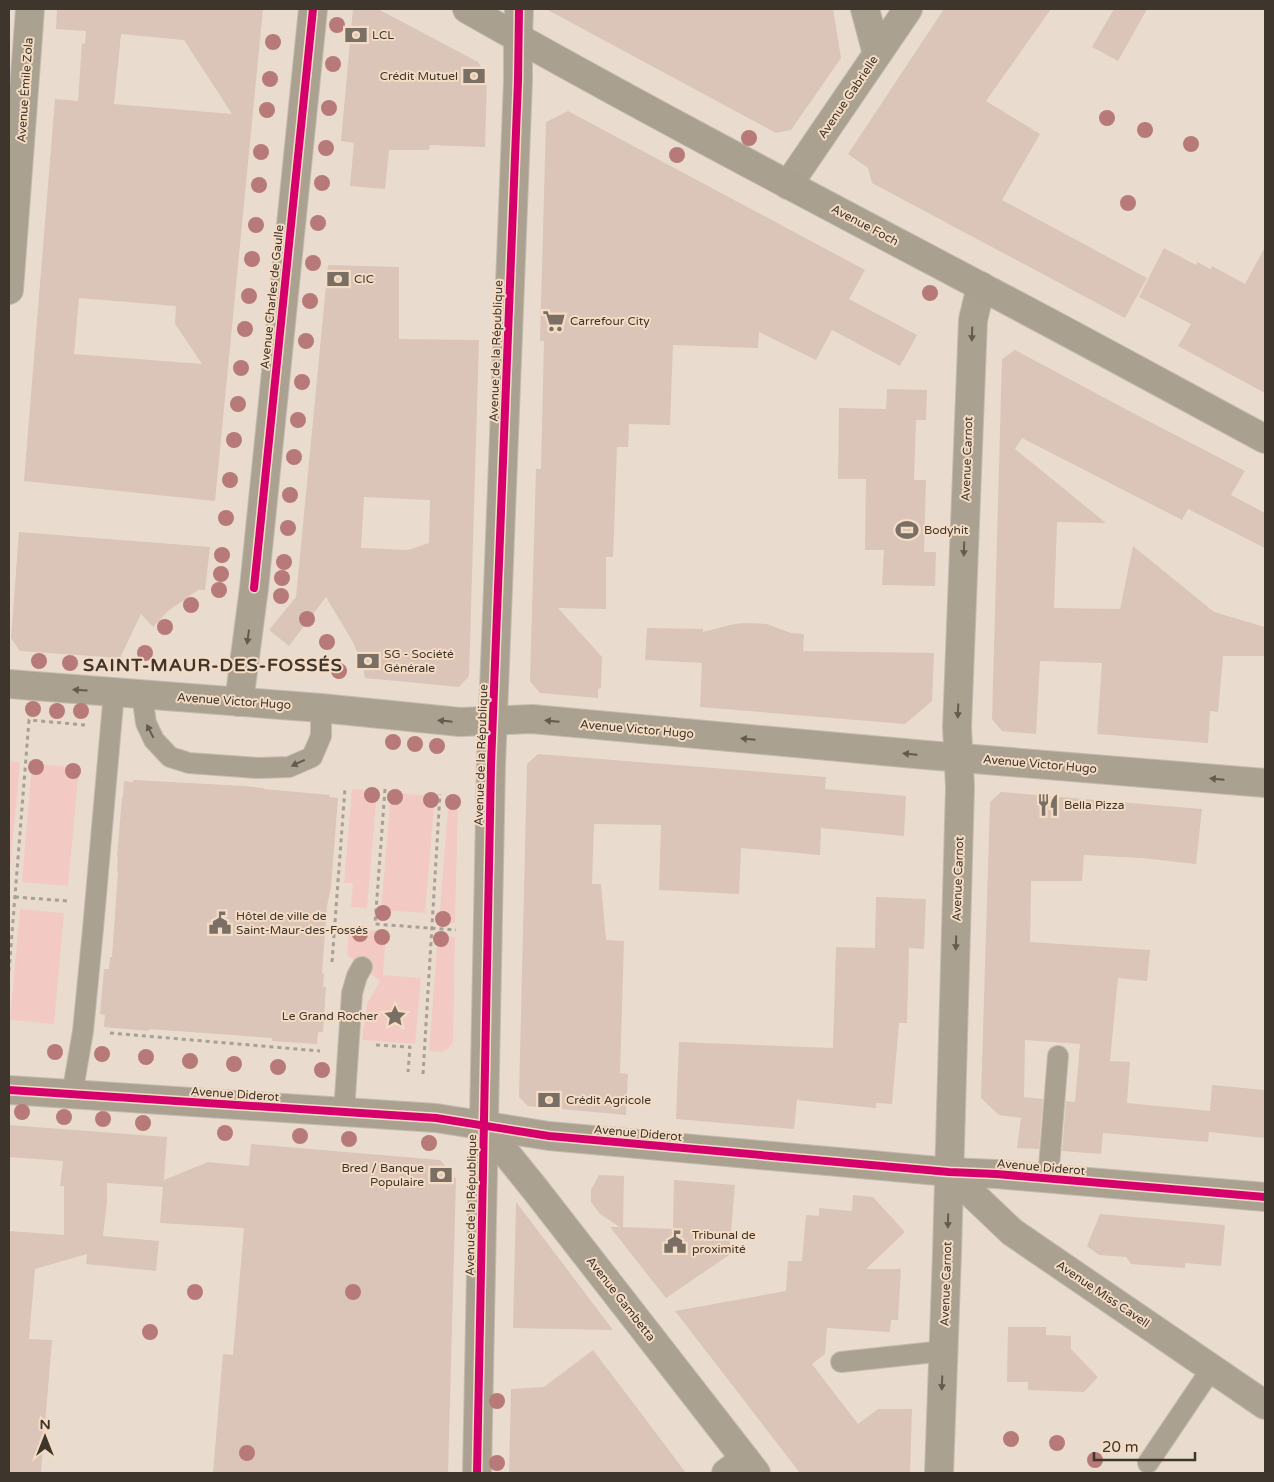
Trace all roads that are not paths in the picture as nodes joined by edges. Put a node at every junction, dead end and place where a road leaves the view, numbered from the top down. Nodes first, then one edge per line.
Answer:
1 (30, 9) edge
2 (313, 9) edge
3 (467, 9) edge
4 (519, 9) edge
5 (865, 9) edge
6 (908, 9) edge
7 (518, 38) junction
8 (878, 54) junction
9 (15, 148) edge
10 (788, 185) junction
11 (10, 252) edge
12 (981, 286) junction
13 (9, 290) edge
14 (1265, 439) edge
15 (9, 684) edge
16 (114, 692) junction
17 (142, 694) junction
18 (239, 702) junction
19 (321, 708) junction
20 (493, 721) junction
21 (958, 758) junction
22 (1265, 782) edge
23 (362, 967) dead end
24 (1058, 1056) dead end
25 (16, 1085) edge
26 (72, 1095) junction
27 (344, 1112) junction
28 (484, 1126) junction
29 (949, 1172) junction
30 (1048, 1179) junction
31 (1265, 1197) edge
32 (944, 1351) junction
33 (841, 1362) dead end
34 (1212, 1368) junction
35 (1265, 1405) edge
36 (1148, 1463) dead end
37 (742, 1468) edge
38 (477, 1473) edge
39 (939, 1473) edge

1 - 9 street, Avenue Émile Zola
2 -> 18 street, Avenue Charles de Gaulle
3 - 7 main road, Avenue Foch
4 - 7 street, Avenue de la République
5 - 8 street
6 - 8 street, Avenue Gabrielle
7 - 10 main road, Avenue Foch
7 - 20 street, Avenue de la République
8 - 10 street, Avenue Gabrielle
9 - 11 street, Avenue Émile Zola
10 - 12 main road, Avenue Foch
11 - 13 street, Avenue Émile Zola
12 - 14 main road, Avenue Foch
12 -> 21 street, Avenue Carnot
16 -> 15 street, Avenue Victor Hugo
16 - 17 street, Avenue Victor Hugo
16 - 26 lane
17 - 18 street, Avenue Victor Hugo
19 -> 17 lane
18 - 19 street, Avenue Victor Hugo
20 -> 19 street, Avenue Victor Hugo
21 -> 20 street, Avenue Victor Hugo
20 - 28 street, Avenue de la République
22 -> 21 street, Avenue Victor Hugo
21 -> 29 street, Avenue Carnot
23 - 27 lane
24 - 30 lane
25 - 26 street, Avenue Diderot
26 - 27 street, Avenue Diderot
27 - 28 street, Avenue Diderot
28 - 29 street, Avenue Diderot
28 - 37 street, Avenue Gambetta
28 - 38 street, Avenue de la République
29 - 30 street, Avenue Diderot
29 -> 32 street, Avenue Carnot
29 - 34 street, Avenue Miss Cavell
30 - 31 street, Avenue Diderot
32 - 33 lane
32 -> 39 street, Avenue Carnot
34 - 35 street, Avenue Miss Cavell
34 - 36 lane

